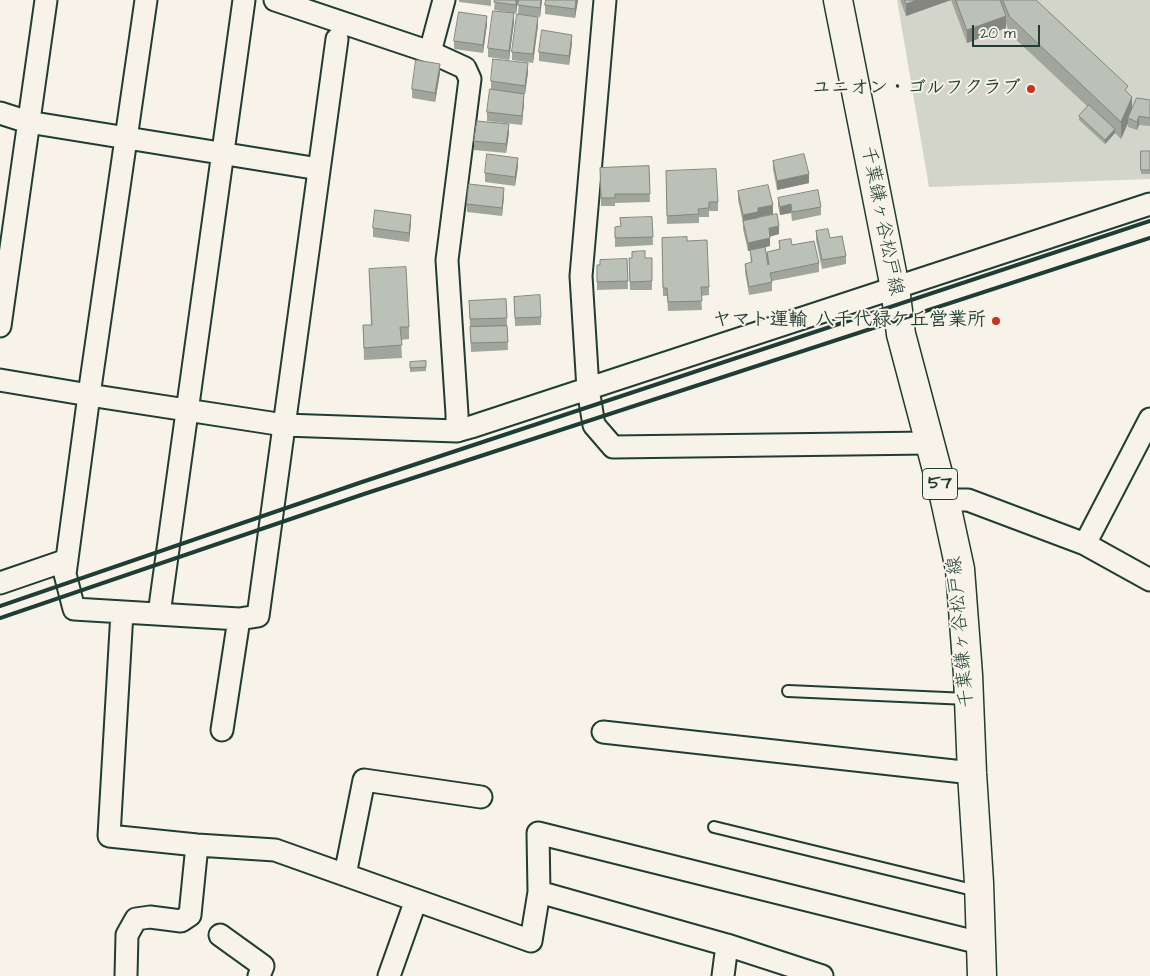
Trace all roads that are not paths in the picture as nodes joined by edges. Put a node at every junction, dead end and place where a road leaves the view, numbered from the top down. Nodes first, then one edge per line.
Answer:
1 (46, 0) edge
2 (146, 0) edge
3 (244, 0) edge
4 (275, 0) edge
5 (444, 0) edge
6 (605, 0) edge
7 (838, 0) edge
8 (337, 39) dead end
9 (430, 52) junction
10 (0, 113) edge
11 (28, 122) junction
12 (126, 138) junction
13 (224, 154) junction
14 (319, 169) junction
15 (1150, 204) edge
16 (895, 288) junction
17 (0, 326) edge
18 (0, 380) edge
19 (588, 388) junction
20 (89, 395) junction
21 (188, 410) junction
22 (1150, 419) edge
23 (284, 425) junction
24 (457, 431) junction
25 (929, 443) junction
26 (945, 500) junction
27 (1085, 544) junction
28 (67, 560) junction
29 (1150, 580) edge
30 (0, 583) edge
31 (122, 612) junction
32 (159, 614) junction
33 (239, 619) junction
34 (788, 690) dead end
35 (969, 699) junction
36 (222, 730) dead end
37 (603, 732) dead end
38 (972, 773) junction
39 (481, 797) dead end
40 (714, 826) dead end
41 (196, 844) junction
42 (345, 875) junction
43 (978, 891) junction
44 (539, 892) junction
45 (416, 900) junction
46 (220, 935) dead end
47 (980, 943) junction
48 (727, 945) junction
49 (126, 976) edge
50 (259, 976) edge
51 (389, 976) edge
52 (723, 976) edge
53 (822, 976) edge
54 (982, 976) edge

1 - 11 street
2 - 12 street
3 - 13 street
4 - 9 street
5 - 9 street
6 - 19 street
7 - 16 main road, 千葉鎌ヶ谷松戸線 / 57
8 - 14 street
9 - 24 street
10 - 11 street
11 - 12 street
11 - 17 street
12 - 13 street
12 - 20 street
13 - 14 street
13 - 21 street
14 - 23 street
15 - 16 street
16 - 19 street
16 - 25 main road, 千葉鎌ヶ谷松戸線 / 57
18 - 20 street
19 - 24 street
19 - 25 street
20 - 21 street
20 - 28 street
21 - 23 street
21 - 32 street
22 - 27 street
23 - 24 street
23 - 33 street
25 - 26 main road, 千葉鎌ヶ谷松戸線 / 57
26 - 27 street
26 - 35 main road, 千葉鎌ヶ谷松戸線 / 57
27 - 29 street
28 - 30 street
28 - 31 street
31 - 32 street
31 - 41 street
32 - 33 street
33 - 36 street
34 - 35 lane
35 - 38 main road, 千葉鎌ヶ谷松戸線 / 57
37 - 38 street
38 - 43 main road, 千葉鎌ヶ谷松戸線 / 57
39 - 42 street
40 - 43 lane
41 - 42 street
41 - 49 street
42 - 45 street
43 - 47 main road, 千葉鎌ヶ谷松戸線 / 57
44 - 45 street
44 - 47 street
44 - 48 street
45 - 51 street
46 - 50 street
47 - 54 main road, 千葉鎌ヶ谷松戸線 / 57
48 - 52 street
48 - 53 street

